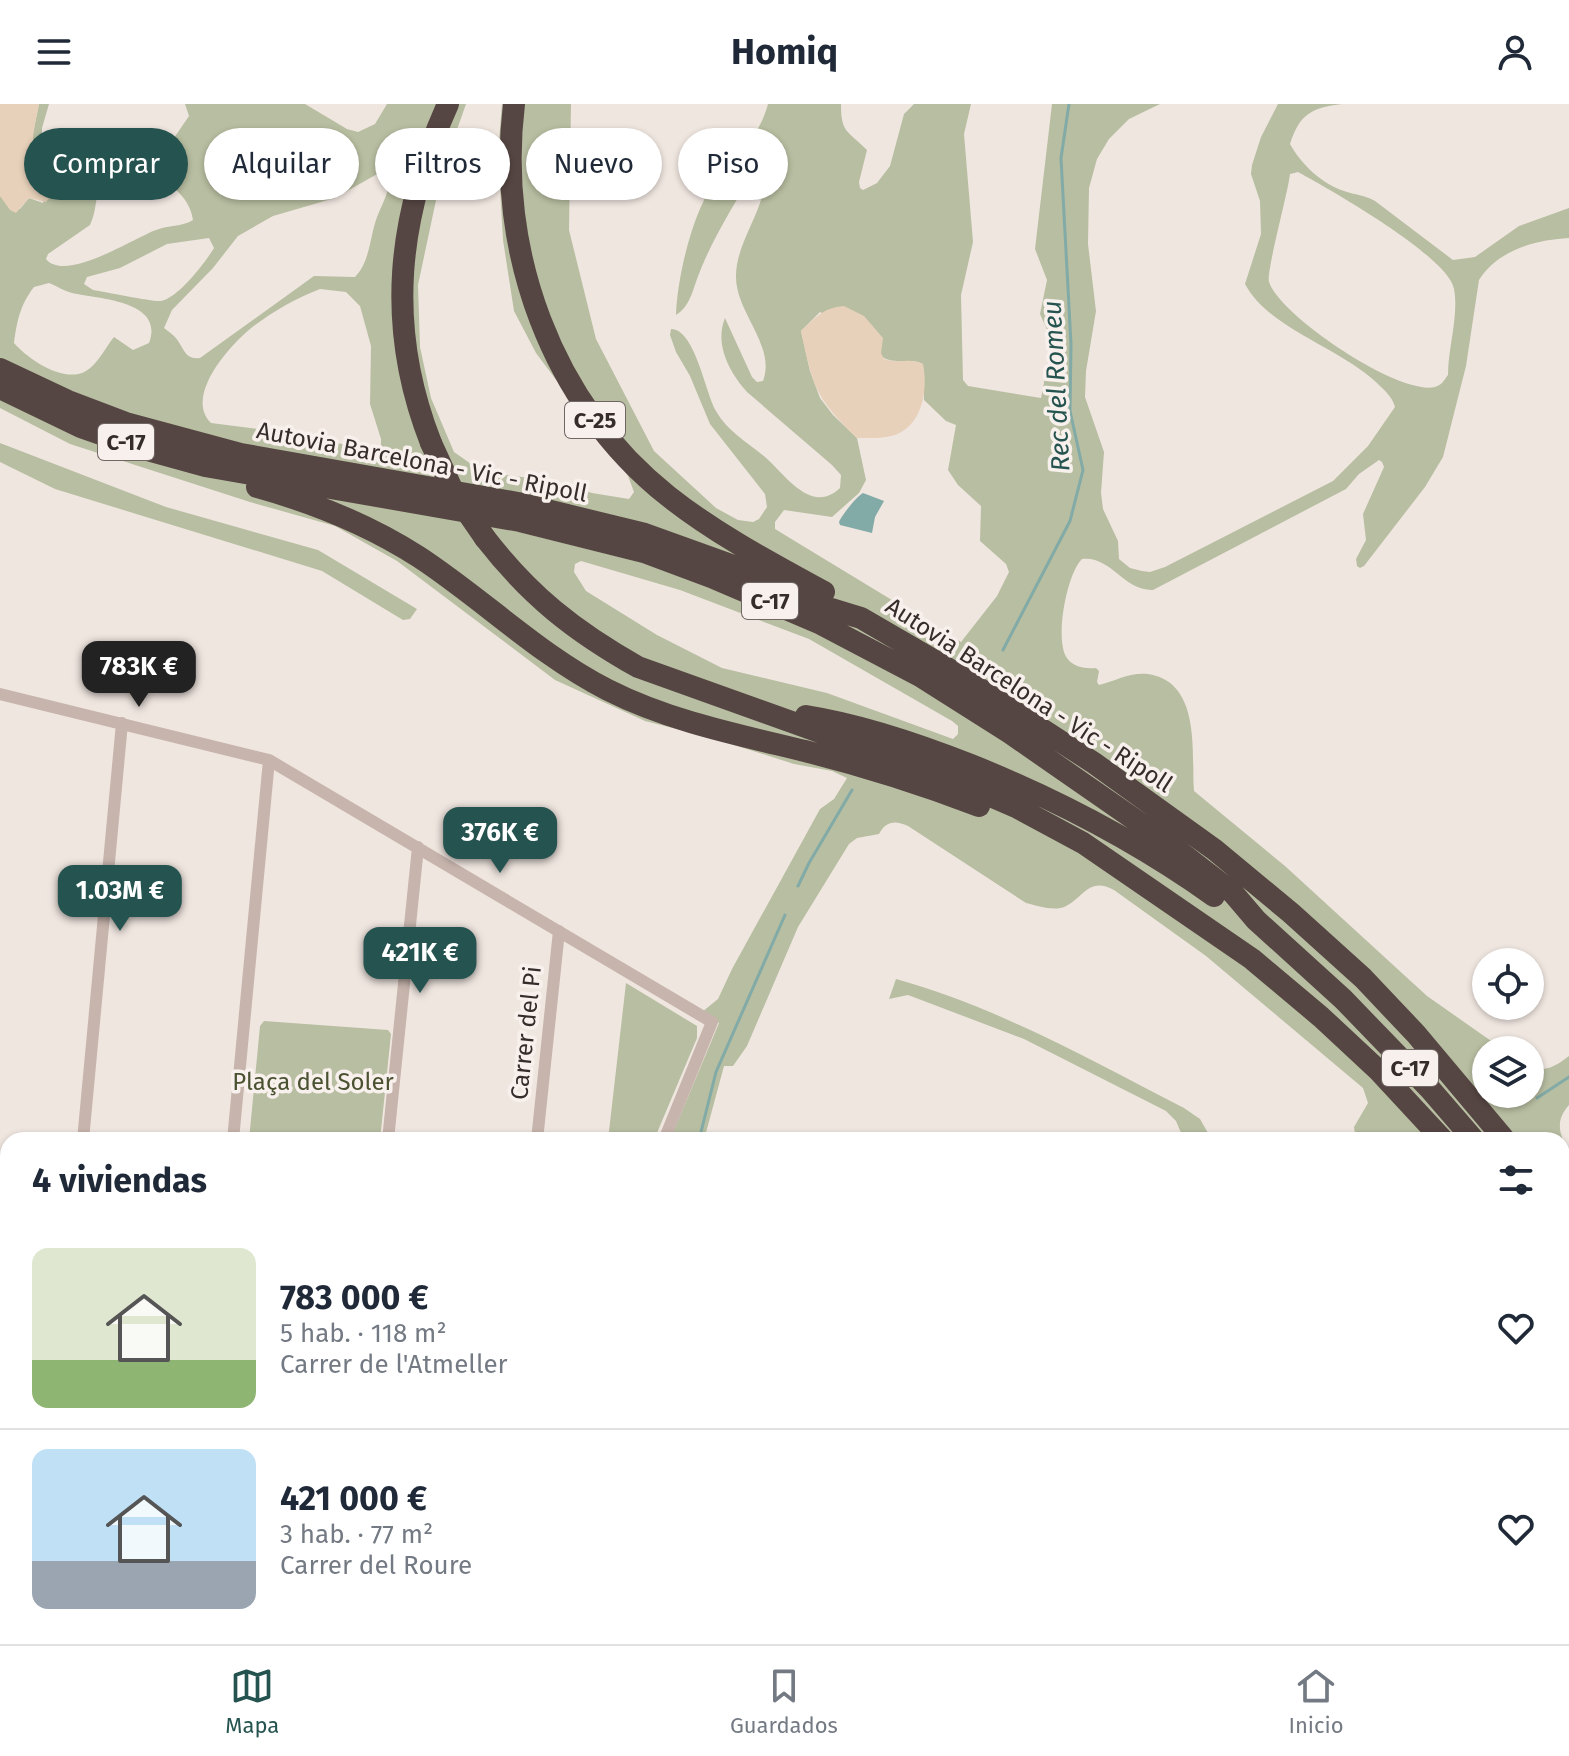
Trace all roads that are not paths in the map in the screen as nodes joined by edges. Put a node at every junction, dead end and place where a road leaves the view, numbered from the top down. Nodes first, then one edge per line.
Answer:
1 (448, 104) edge
2 (514, 104) edge
3 (0, 369) edge
4 (0, 388) edge
5 (205, 466) junction
6 (861, 618) junction
7 (0, 694) edge
8 (765, 710) junction
9 (122, 723) junction
10 (269, 760) junction
11 (418, 847) junction
12 (1135, 878) junction
13 (1256, 920) junction
14 (559, 931) junction
15 (84, 1132) edge
16 (234, 1132) edge
17 (389, 1132) edge
18 (538, 1132) edge
19 (667, 1132) edge
20 (1436, 1132) edge
21 (1467, 1132) edge
22 (1498, 1132) edge

1 - 8 highway, bridge
2 - 6 highway, C-25
3 - 6 highway, Autovia Barcelona - Vic - Ripoll / C-17
4 - 5 highway, Autovia Barcelona - Vic - Ripoll / C-17
5 - 12 highway
5 - 13 highway, Autovia Barcelona - Vic - Ripoll / C-17
6 - 22 highway, Autovia Barcelona - Vic - Ripoll / C-17
7 - 9 street
8 - 12 highway
8 - 13 highway
9 - 10 street
9 - 15 street
10 - 11 street
10 - 16 street
11 - 14 street
11 - 17 street
12 - 20 highway
13 - 21 highway, Autovia Barcelona - Vic - Ripoll / C-17
14 - 18 street, Carrer del Pi
14 - 19 street

